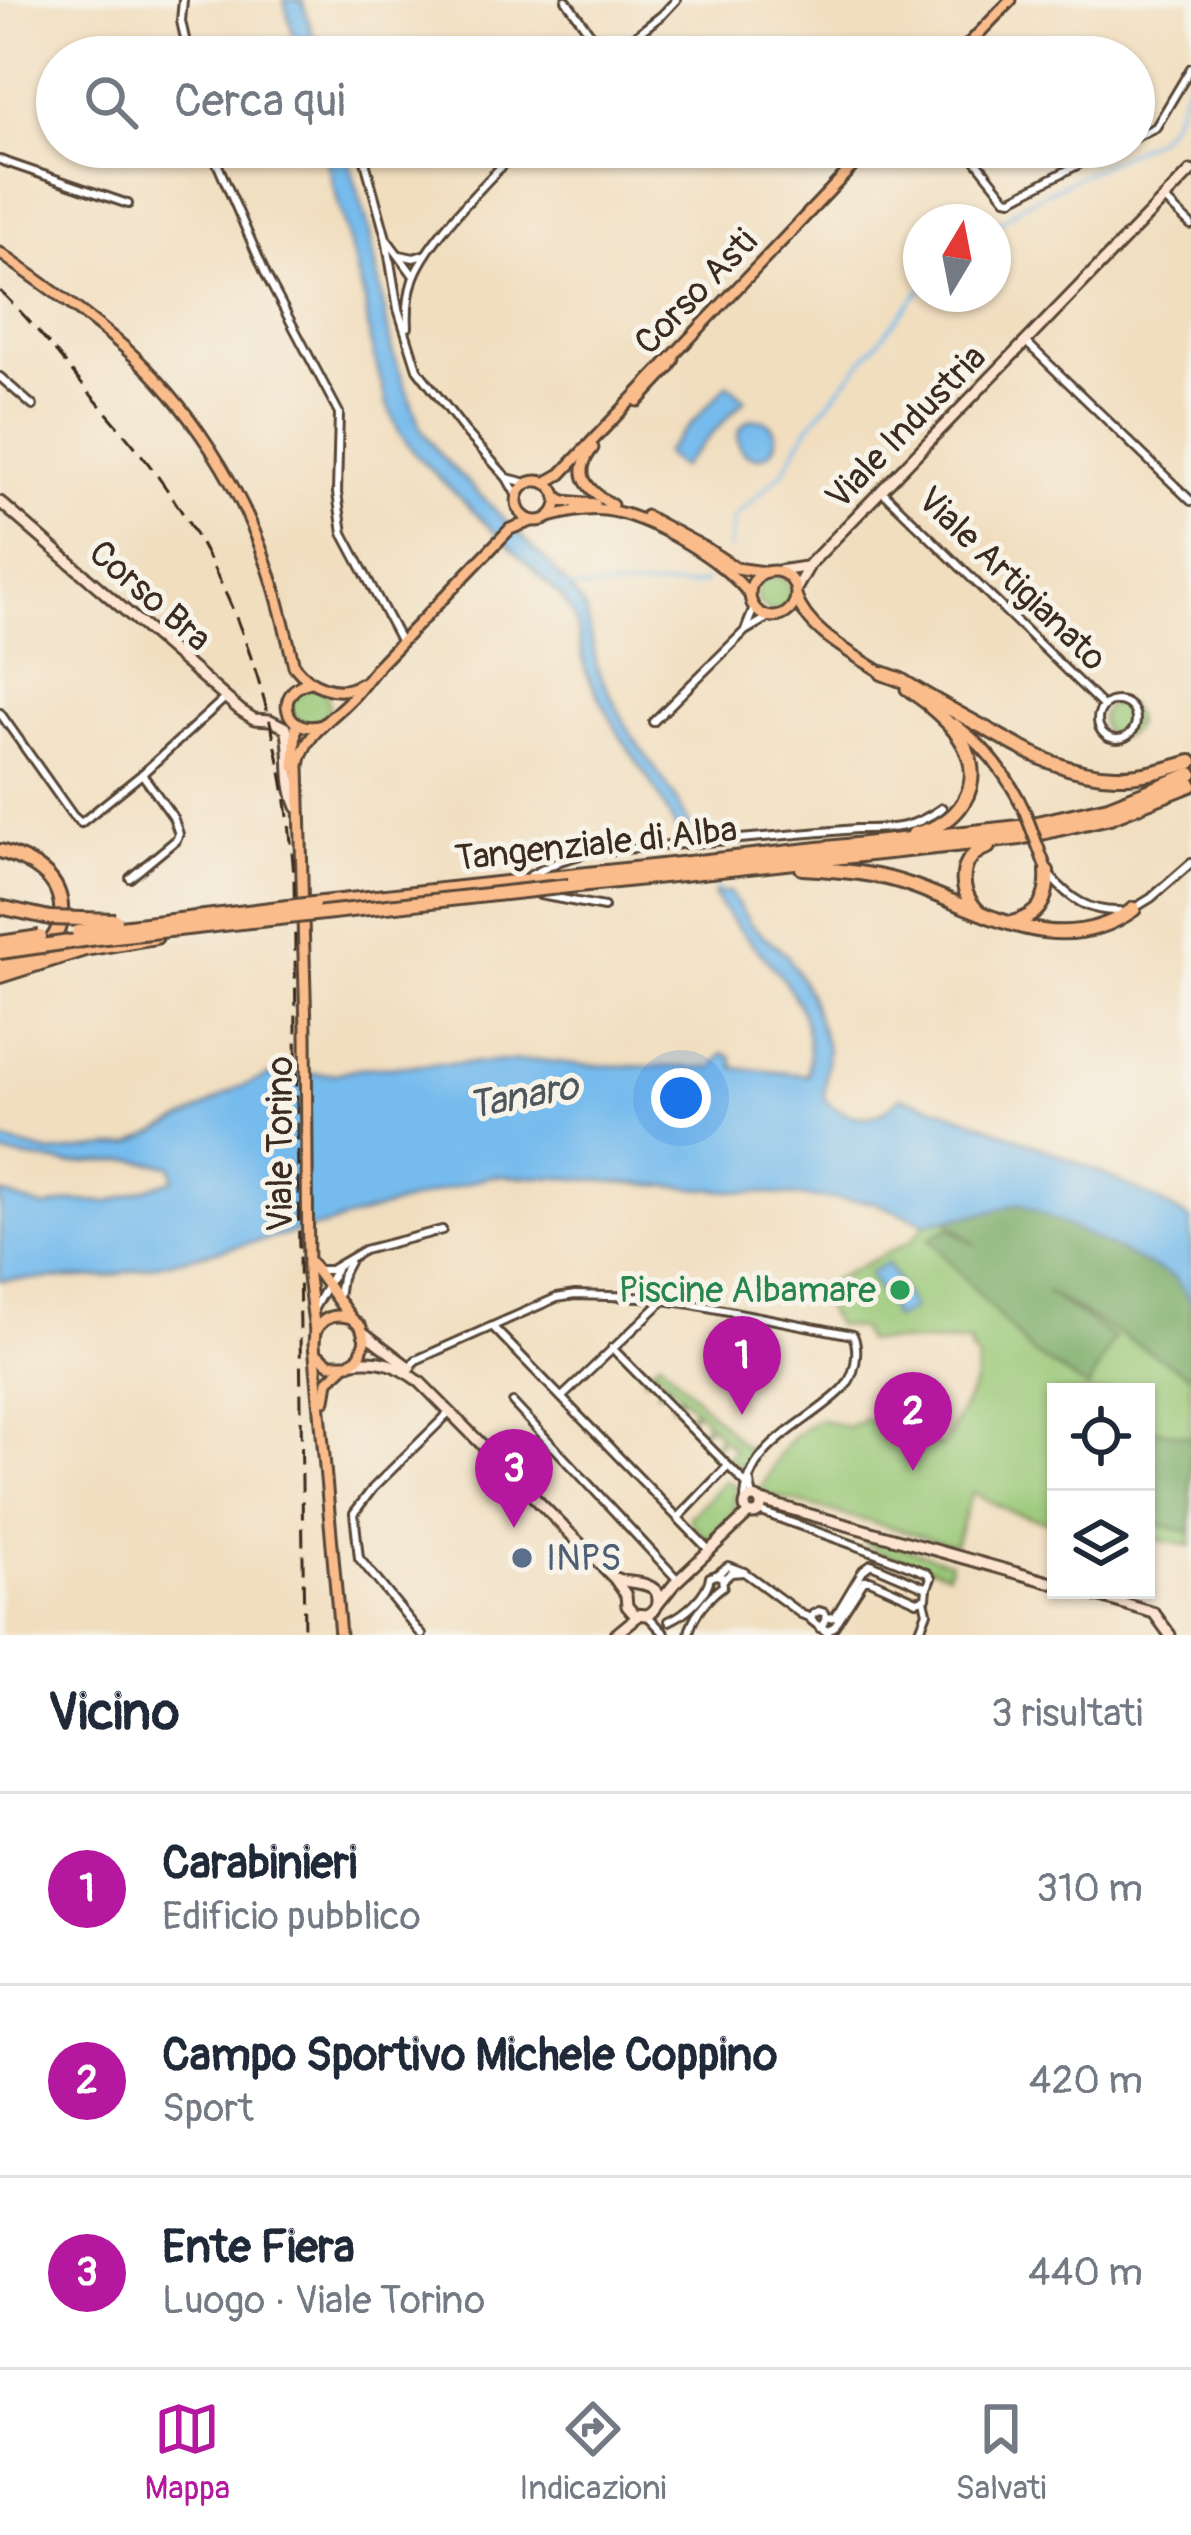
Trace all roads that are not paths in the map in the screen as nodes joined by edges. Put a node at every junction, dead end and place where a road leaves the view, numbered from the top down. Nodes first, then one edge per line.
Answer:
1 (182, 0) edge
2 (566, 0) edge
3 (676, 0) edge
4 (1011, 0) edge
5 (184, 36) edge
6 (593, 36) edge
7 (636, 36) edge
8 (976, 36) edge
9 (1191, 68) edge
10 (1155, 128) edge
11 (0, 160) edge
12 (219, 168) edge
13 (368, 168) edge
14 (502, 168) edge
15 (851, 168) edge
16 (982, 168) edge
17 (1072, 168) edge
18 (1191, 171) edge
19 (1164, 199) junction
20 (128, 204) dead end
21 (1191, 225) edge
22 (386, 238) junction
23 (0, 253) edge
24 (396, 253) junction
25 (426, 254) junction
26 (394, 278) junction
27 (413, 280) junction
28 (409, 337) junction
29 (1026, 342) junction
30 (679, 349) junction
31 (0, 377) edge
32 (33, 406) dead end
33 (561, 474) junction
34 (507, 478) junction
35 (527, 483) junction
36 (545, 483) junction
37 (882, 491) junction
38 (556, 495) junction
39 (517, 501) junction
40 (1191, 501) edge
41 (0, 502) edge
42 (612, 505) junction
43 (549, 517) junction
44 (532, 521) junction
45 (509, 530) junction
46 (810, 564) junction
47 (779, 571) junction
48 (764, 572) junction
49 (796, 592) junction
50 (749, 594) junction
51 (754, 608) junction
52 (774, 617) junction
53 (816, 627) junction
54 (745, 631) junction
55 (286, 633) junction
56 (401, 642) junction
57 (376, 668) junction
58 (882, 673) junction
59 (311, 682) junction
60 (328, 690) junction
61 (292, 691) junction
62 (226, 698) junction
63 (287, 704) junction
64 (1103, 706) junction
65 (931, 707) junction
66 (0, 713) edge
67 (270, 719) junction
68 (326, 721) junction
69 (653, 722) dead end
70 (296, 723) junction
71 (1191, 762) edge
72 (142, 774) junction
73 (1191, 774) edge
74 (1191, 785) edge
75 (296, 807) junction
76 (942, 808) dead end
77 (299, 826) junction
78 (1020, 838) junction
79 (815, 850) junction
80 (0, 851) edge
81 (1191, 863) edge
82 (741, 867) junction
83 (1047, 872) junction
84 (130, 878) dead end
85 (568, 881) junction
86 (303, 901) junction
87 (0, 907) edge
88 (604, 907) dead end
89 (1135, 909) junction
90 (983, 916) junction
91 (304, 920) junction
92 (1008, 923) junction
93 (182, 924) junction
94 (0, 948) edge
95 (0, 966) edge
96 (0, 976) edge
97 (442, 1230) dead end
98 (356, 1255) junction
99 (308, 1257) junction
100 (338, 1266) junction
101 (314, 1270) junction
102 (327, 1283) junction
103 (338, 1297) junction
104 (664, 1300) junction
105 (313, 1310) junction
106 (350, 1318) junction
107 (493, 1327) junction
108 (316, 1331) junction
109 (364, 1333) junction
110 (612, 1348) junction
111 (316, 1351) junction
112 (348, 1364) junction
113 (409, 1367) junction
114 (420, 1382) junction
115 (561, 1397) junction
116 (513, 1403) dead end
117 (450, 1412) junction
118 (727, 1467) junction
119 (326, 1477) junction
120 (750, 1479) junction
121 (753, 1505) junction
122 (678, 1518) junction
123 (710, 1551) junction
124 (614, 1578) junction
125 (677, 1581) junction
126 (1047, 1581) edge
127 (634, 1585) junction
128 (712, 1588) junction
129 (927, 1588) junction
130 (655, 1589) junction
131 (626, 1595) junction
132 (1110, 1599) edge
133 (924, 1600) junction
134 (646, 1611) junction
135 (680, 1617) junction
136 (811, 1618) junction
137 (827, 1618) junction
138 (669, 1621) junction
139 (820, 1628) junction
140 (690, 1631) edge
141 (340, 1635) edge
142 (422, 1635) edge
143 (615, 1635) edge
144 (665, 1635) edge
145 (830, 1635) edge
146 (918, 1635) edge
147 (1170, 1635) edge

1 - 5 street
2 - 6 street
3 - 7 street
4 - 8 main road
9 - 10 street
11 - 20 street
12 - 56 street
13 - 22 street
14 - 25 street
15 - 30 main road, Corso Asti
16 - 17 street
18 - 19 main road, Viale Industria
19 - 21 street
19 - 29 main road, Viale Industria
22 - 24 street
22 - 26 street
23 - 55 main road
24 - 25 street
24 - 27 street
25 - 27 street
26 - 27 street
26 - 28 street
27 - 28 street
28 - 34 street
29 - 37 main road, Viale Industria
29 - 40 street
30 - 33 main road, Corso Asti
30 - 42 main road
31 - 32 street
33 - 36 main road
33 - 38 main road
34 - 35 street
34 - 39 street
35 - 36 main road
35 - 39 main road
36 - 38 main road
37 - 46 main road, Viale Industria
37 - 64 street, Viale Artigianato
38 - 42 main road
38 - 43 main road
39 - 44 main road
39 - 45 main road
41 - 62 main road, Corso Bra
42 - 48 main road
43 - 44 main road
43 - 50 main road
44 - 45 main road
45 - 56 main road
46 - 47 main road
46 - 49 main road, Viale Industria
47 - 48 main road
47 - 49 main road
48 - 50 main road
49 - 52 main road
49 - 53 main road
50 - 51 main road
51 - 52 main road
51 - 54 street
52 - 53 main road
52 - 54 street
53 - 58 main road
54 - 69 street
55 - 59 main road
55 - 61 main road
56 - 57 main road
57 - 60 main road
57 - 68 main road
58 - 65 main road
58 - 71 highway
59 - 60 main road
59 - 61 main road
60 - 68 main road
61 - 63 main road
62 - 67 main road, Corso Bra
62 - 72 street
63 - 67 main road
63 - 70 main road
64 - 64 street
65 - 79 highway
65 - 83 main road, bridge
66 - 72 street
67 - 75 main road
68 - 70 main road
68 - 77 main road
70 - 75 main road
72 - 84 street
73 - 79 highway, Tangenziale di Alba
74 - 78 highway, Tangenziale di Alba
75 - 77 main road
76 - 86 street
77 - 86 main road, Viale Torino
78 - 82 highway, Tangenziale di Alba
78 - 90 highway
79 - 85 highway, Tangenziale di Alba
80 - 95 highway
81 - 89 street
82 - 85 highway, Tangenziale di Alba
82 - 90 highway
83 - 89 street
83 - 92 highway
85 - 93 highway, Tangenziale di Alba, bridge
86 - 91 main road, Viale Torino
87 - 93 highway, bridge
88 - 91 street
89 - 92 highway
90 - 92 highway
91 - 99 main road, Viale Torino
93 - 94 highway, Tangenziale di Alba, bridge
93 - 96 highway, bridge
97 - 98 street
98 - 100 street
98 - 103 street
99 - 101 main road, Viale Torino
99 - 105 main road, Viale Torino
100 - 101 street
100 - 102 street
101 - 102 main road, Viale Torino
102 - 103 main road, Viale Torino
102 - 105 street
103 - 106 main road, Viale Torino
104 - 107 street
104 - 110 street
104 - 120 street
105 - 108 main road, Viale Torino
106 - 108 main road
106 - 109 main road
107 - 113 street
107 - 115 street
108 - 111 main road
109 - 112 main road
109 - 113 main road
110 - 115 street
110 - 118 street
111 - 112 main road
111 - 119 main road
112 - 114 main road
112 - 119 main road
113 - 114 main road
114 - 117 main road
115 - 122 street
116 - 125 street
117 - 124 main road
117 - 142 street
118 - 120 street
118 - 120 street
118 - 122 street
119 - 141 main road
120 - 121 street
121 - 123 main road
121 - 126 main road
121 - 129 street
122 - 123 street
123 - 125 main road
124 - 127 main road
124 - 131 main road
125 - 130 main road
125 - 134 main road
127 - 130 main road
127 - 131 main road
128 - 135 street
128 - 136 street
128 - 140 street
129 - 133 street
129 - 137 street
130 - 134 main road
131 - 134 main road
132 - 147 main road
133 - 139 street
133 - 146 street
134 - 138 street
134 - 143 main road
134 - 144 street
135 - 138 street
135 - 140 street
136 - 137 street
136 - 139 street
137 - 139 street
138 - 144 street
139 - 145 street

